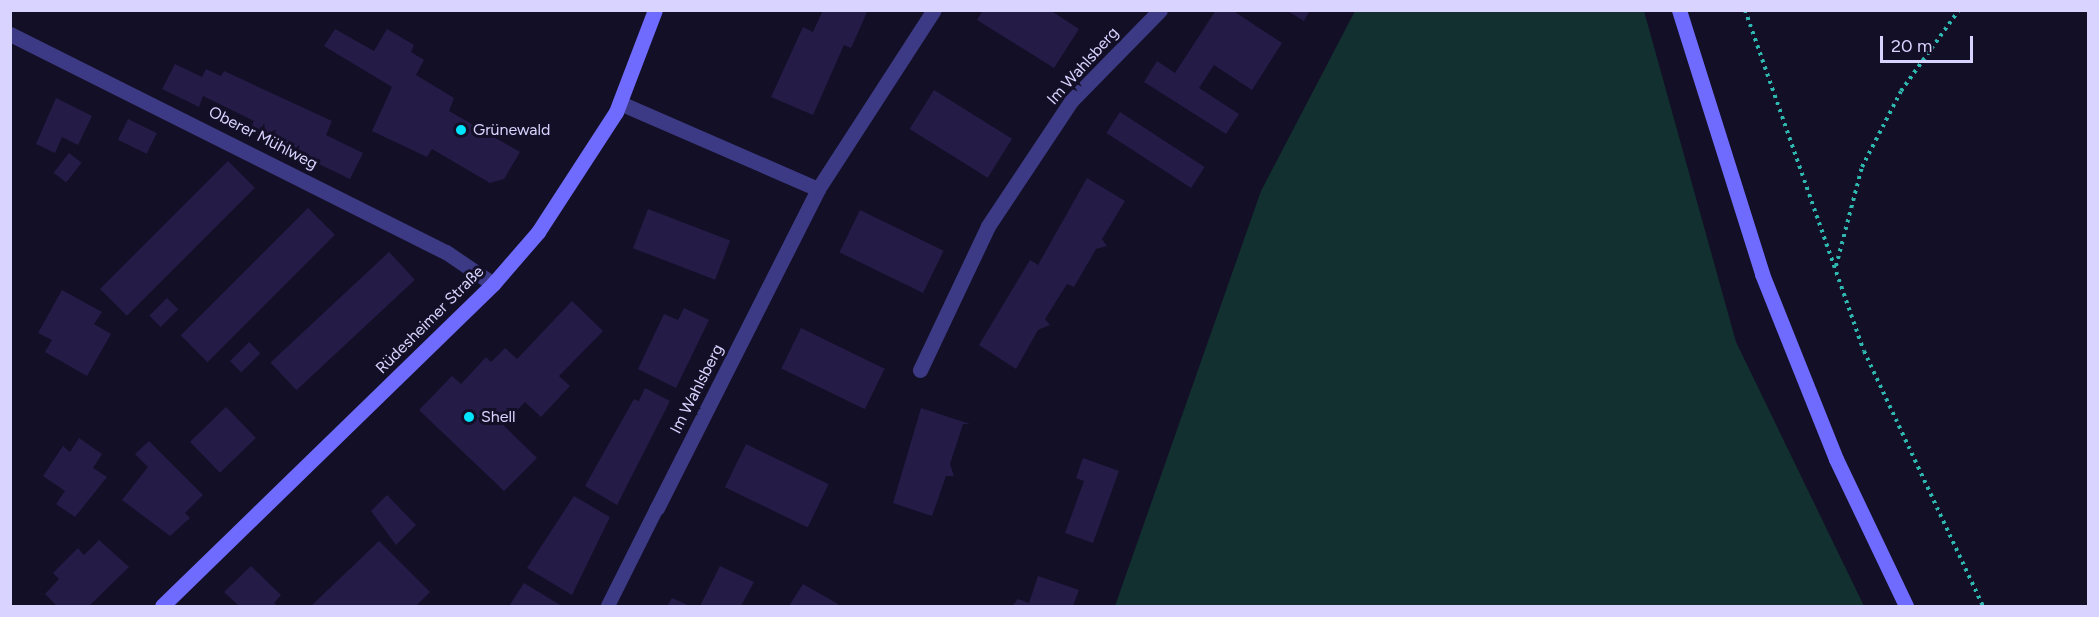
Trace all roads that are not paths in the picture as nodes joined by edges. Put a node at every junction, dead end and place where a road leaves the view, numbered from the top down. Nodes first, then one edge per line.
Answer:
1 (655, 10) edge
2 (934, 10) edge
3 (1679, 10) edge
4 (1158, 11) edge
5 (10, 34) edge
6 (620, 103) junction
7 (818, 189) junction
8 (493, 284) junction
9 (920, 370) dead end
10 (657, 507) joint
11 (164, 606) edge
12 (608, 606) edge
13 (1906, 606) edge

1 - 6 street, Rüdesheimer Straße
2 - 7 street, Im Wahlsberg
3 - 13 street
4 - 9 street, Im Wahlsberg
5 - 8 street, Oberer Mühlweg
6 - 7 street
6 - 8 street, Rüdesheimer Straße
7 - 10 street, Im Wahlsberg
8 - 11 street, Rüdesheimer Straße
10 - 12 lane, Im Wahlsberg

